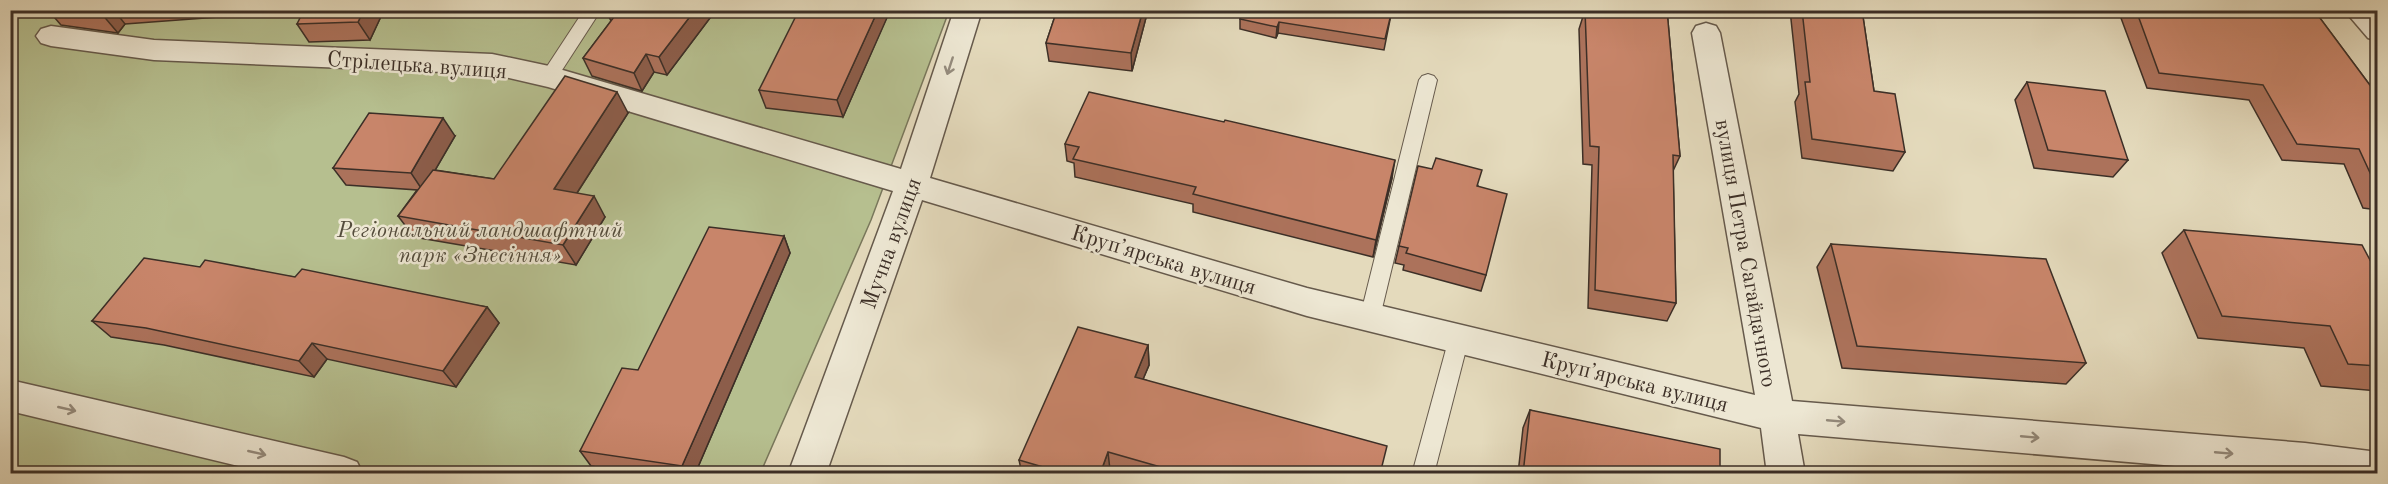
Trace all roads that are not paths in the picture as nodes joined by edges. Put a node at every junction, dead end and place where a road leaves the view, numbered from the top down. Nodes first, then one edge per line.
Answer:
1 (593, 10) edge
2 (968, 10) edge
3 (2358, 10) edge
4 (2378, 31) edge
5 (1706, 33) dead end
6 (51, 36) dead end
7 (549, 77) junction
8 (1428, 80) dead end
9 (912, 184) junction
10 (1370, 317) junction
11 (1459, 338) junction
12 (10, 395) edge
13 (1777, 416) junction
14 (2378, 469) edge
15 (344, 474) edge
16 (807, 474) edge
17 (1423, 474) edge
18 (1786, 474) edge

1 - 7 lane
2 -> 9 street, Мучна вулиця
3 - 4 street
5 - 13 street, вулиця Петра Сагайдачного
6 - 7 street, Стрілецька вулиця
7 - 9 street, Стрілецька вулиця
8 - 10 lane
9 - 10 street, Крупʼярська вулиця
9 - 16 street, Мучна вулиця
10 - 11 street, Крупʼярська вулиця
11 - 13 street, Крупʼярська вулиця
11 - 17 lane
12 -> 15 street
13 -> 14 street, Крупʼярська вулиця
13 - 18 street, вулиця Петра Сагайдачного

